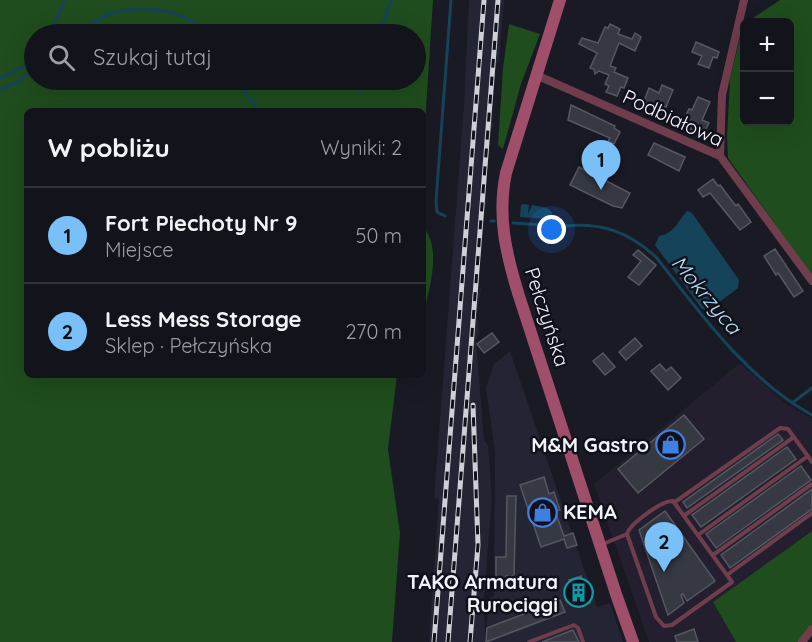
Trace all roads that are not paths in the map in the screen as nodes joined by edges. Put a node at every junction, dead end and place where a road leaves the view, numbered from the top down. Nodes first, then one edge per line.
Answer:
1 (560, 0) edge
2 (744, 0) edge
3 (536, 75) junction
4 (720, 156) junction
5 (812, 281) edge
6 (794, 437) junction
7 (808, 456) junction
8 (812, 462) edge
9 (812, 484) edge
10 (675, 502) junction
11 (812, 513) edge
12 (684, 515) junction
13 (627, 534) junction
14 (699, 535) junction
15 (601, 544) junction
16 (713, 555) junction
17 (727, 575) junction
18 (812, 629) edge
19 (529, 642) edge
20 (583, 642) edge
21 (633, 642) edge
22 (802, 642) edge

1 - 3 main road, Pełczyńska
2 - 4 street
3 - 4 street, Podbiałowa
3 - 15 main road, Pełczyńska
4 - 5 street, Podbiałowa
6 - 7 lane
6 - 10 lane
6 - 12 lane
7 - 8 lane
7 - 14 lane
9 - 16 lane
10 - 12 lane
10 - 13 lane
11 - 17 lane
12 - 14 lane
13 - 15 lane
13 - 17 lane
14 - 16 lane
15 - 21 main road, Pełczyńska
16 - 17 lane
18 - 22 street
19 - 20 lane

